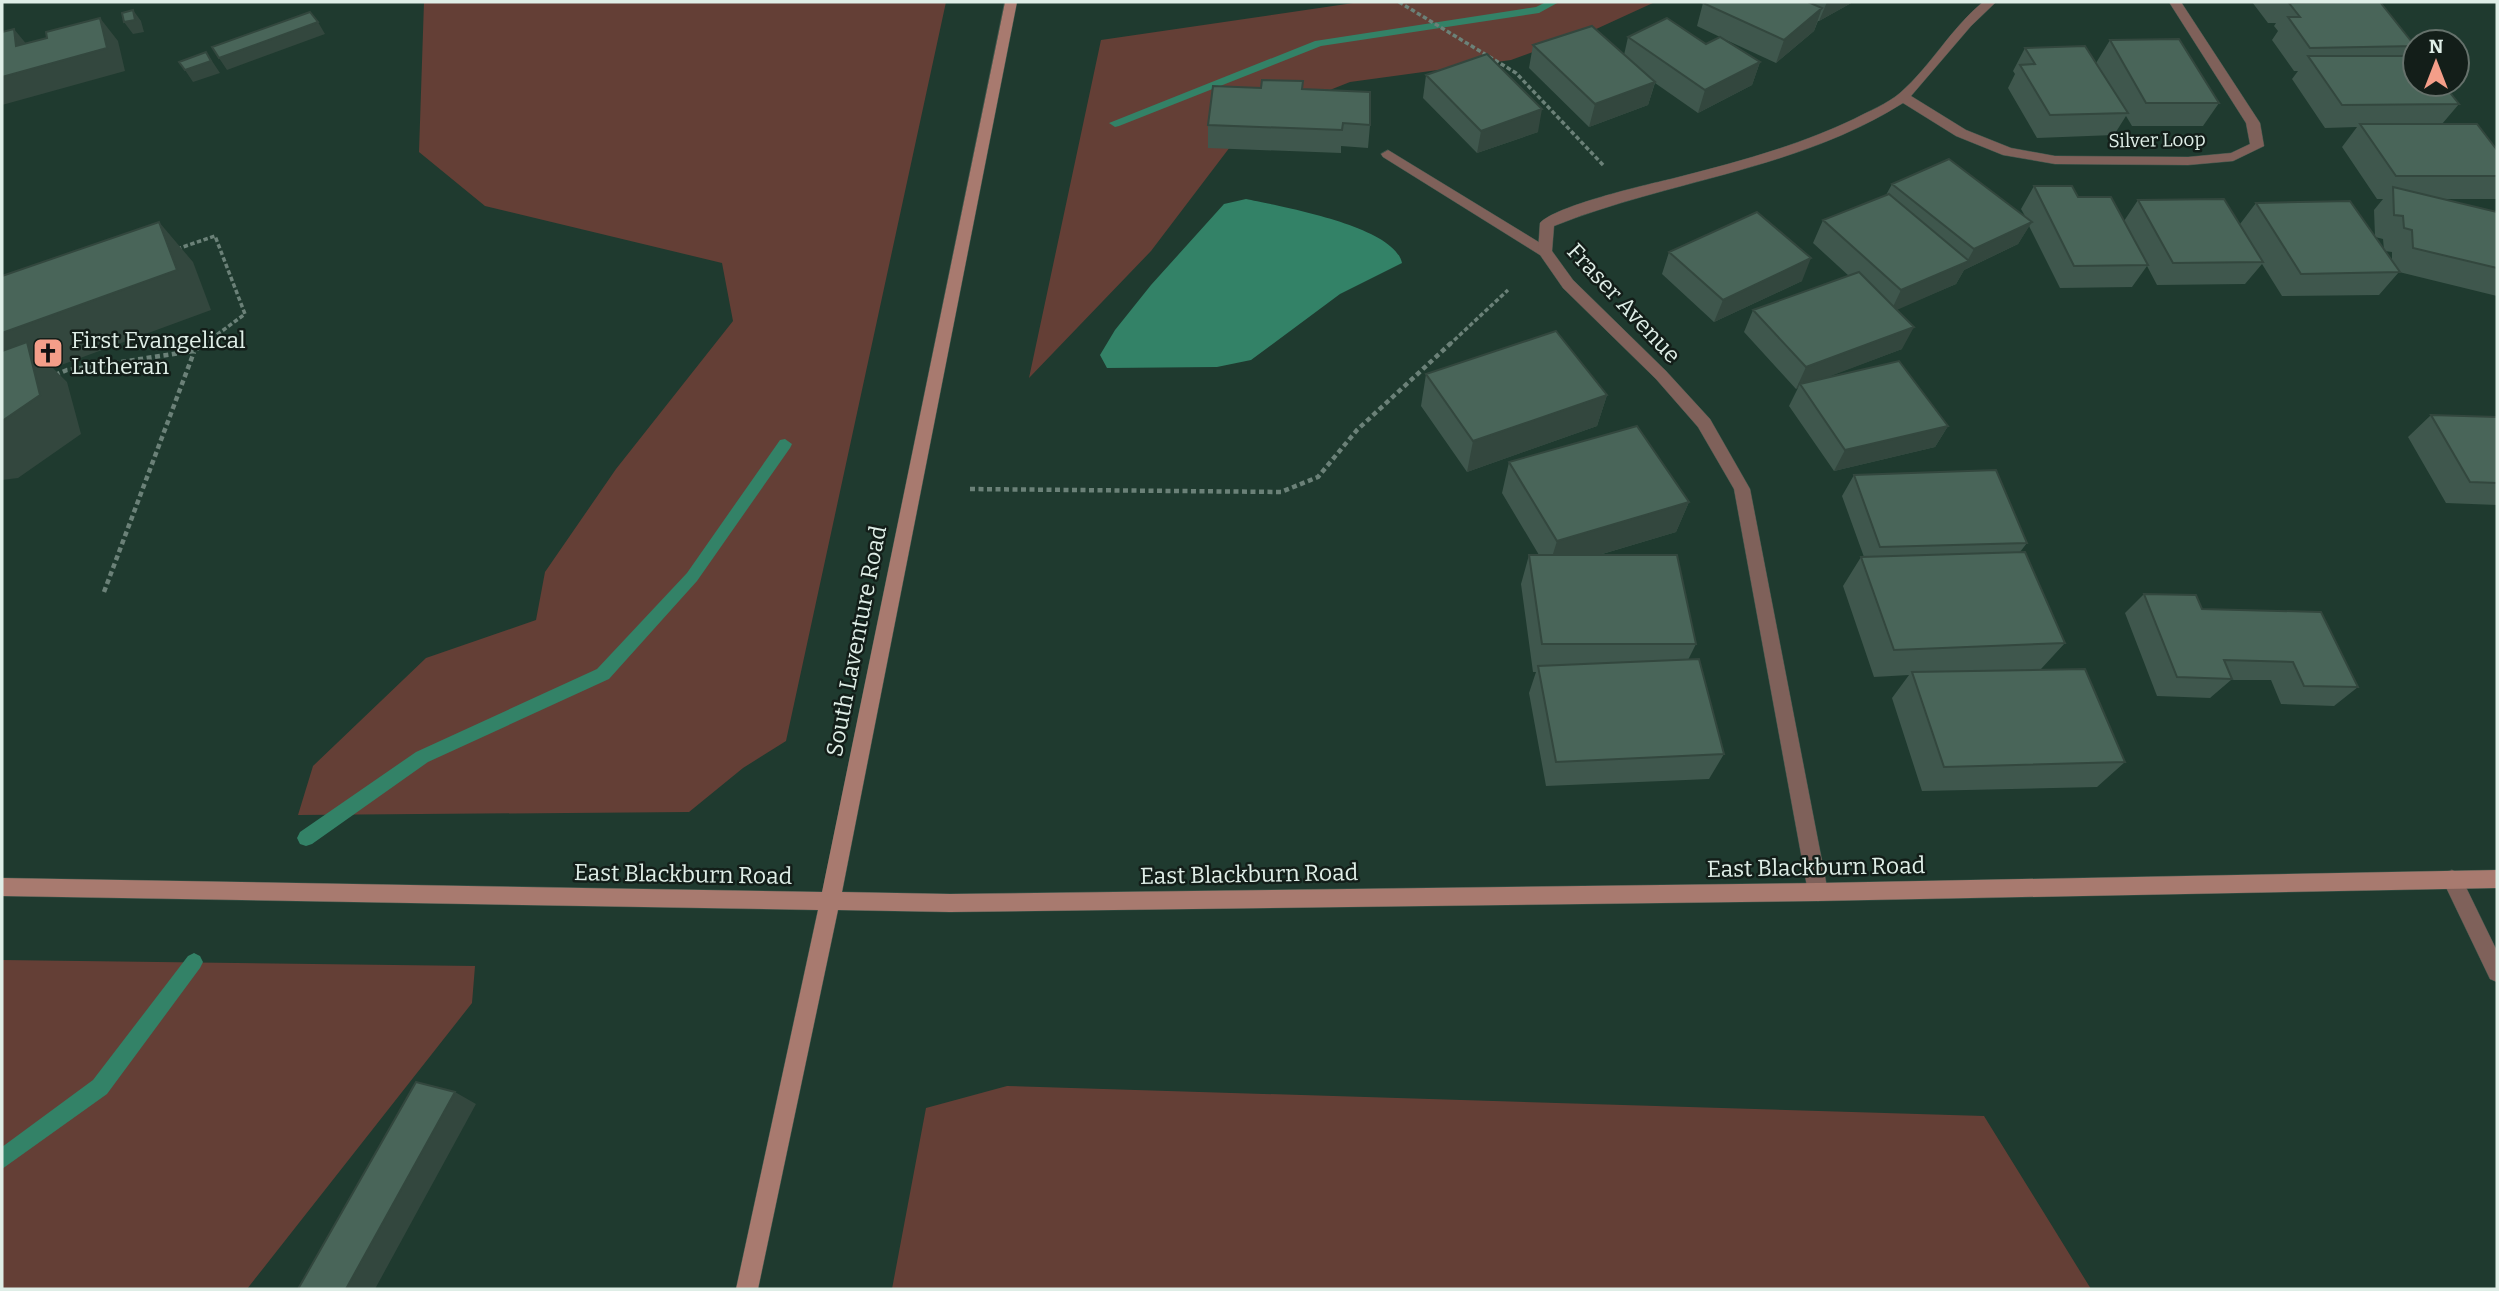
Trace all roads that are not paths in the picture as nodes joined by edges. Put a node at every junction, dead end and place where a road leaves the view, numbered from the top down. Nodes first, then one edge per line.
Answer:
1 (1011, 2) edge
2 (1990, 2) edge
3 (2175, 2) edge
4 (1903, 97) junction
5 (1388, 154) dead end
6 (1545, 252) junction
7 (2452, 879) junction
8 (2497, 879) edge
9 (2, 887) edge
10 (1818, 892) junction
11 (830, 901) junction
12 (2497, 972) edge
13 (747, 1289) edge

1 - 11 street, South Laventure Road
2 - 4 street, Fraser Avenue
3 - 4 street, Silver Loop
4 - 6 street, Fraser Avenue
5 - 6 street
6 - 10 street, Fraser Avenue
7 - 8 street, East Blackburn Road
7 - 10 street, East Blackburn Road
7 - 12 street
9 - 11 street, East Blackburn Road
10 - 11 street, East Blackburn Road
11 - 13 street, South Laventure Road

